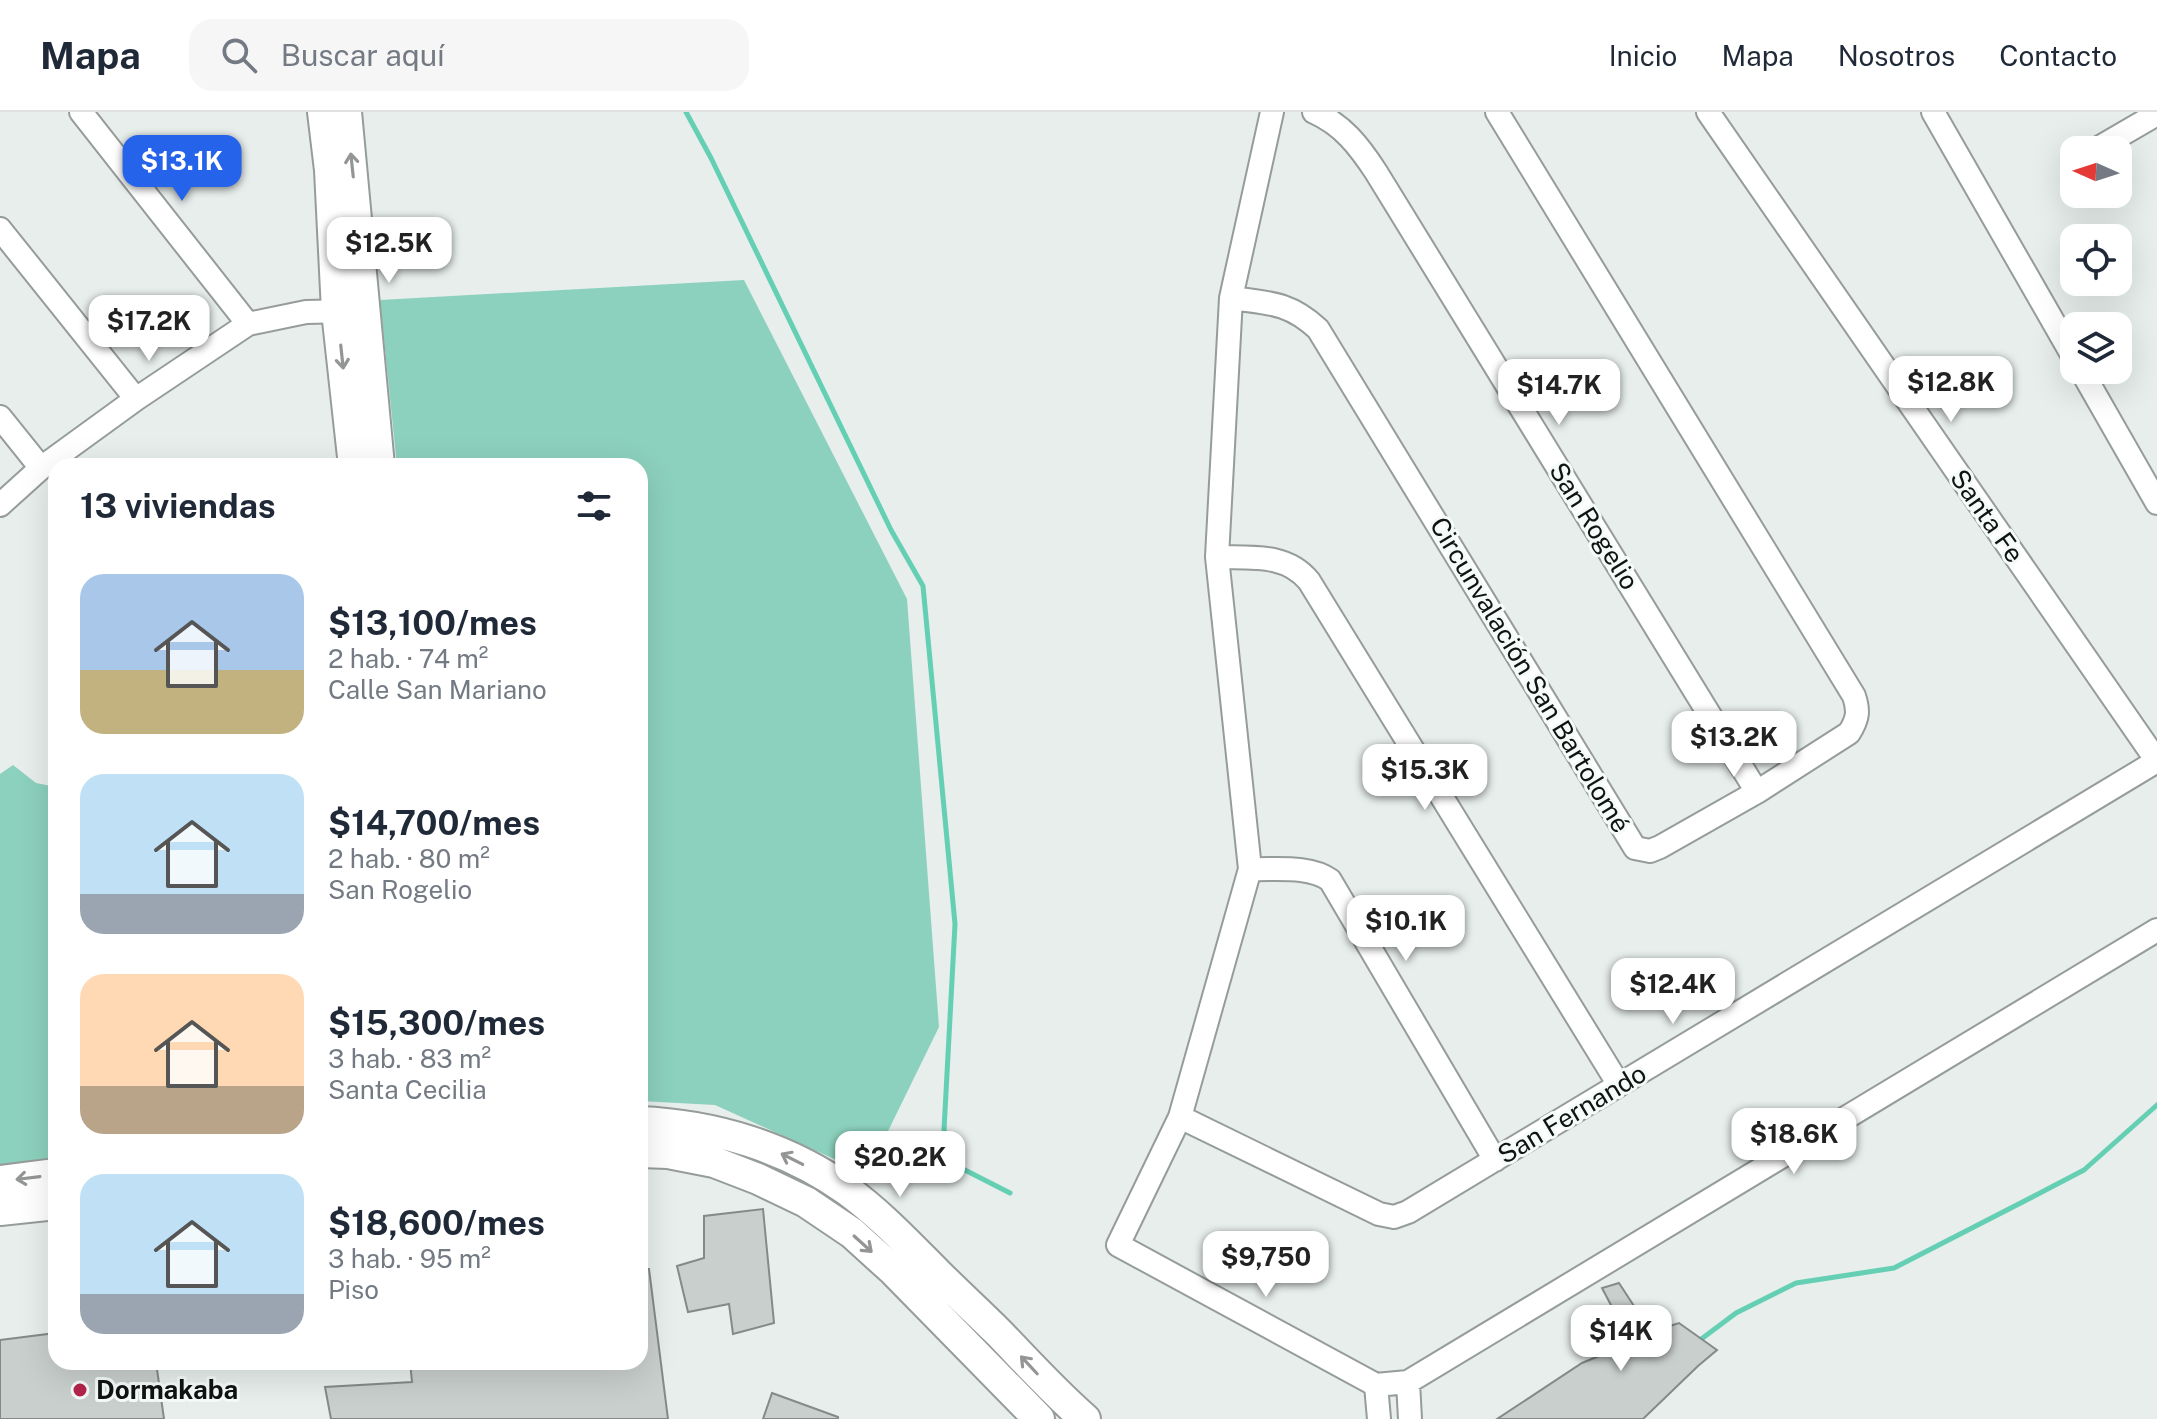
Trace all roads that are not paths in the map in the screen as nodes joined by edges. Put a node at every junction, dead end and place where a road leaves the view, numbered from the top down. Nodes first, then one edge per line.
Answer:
1 (81, 112) edge
2 (323, 112) edge
3 (346, 112) edge
4 (1272, 112) edge
5 (1314, 112) edge
6 (1497, 112) edge
7 (1708, 112) edge
8 (1933, 112) edge
9 (2157, 114) edge
10 (2119, 136) edge
11 (0, 229) edge
12 (1231, 298) junction
13 (350, 311) junction
14 (248, 324) junction
15 (2060, 334) edge
16 (2089, 384) edge
17 (136, 399) junction
18 (0, 417) edge
19 (55, 458) edge
20 (354, 458) edge
21 (378, 458) edge
22 (48, 463) edge
23 (41, 468) junction
24 (2157, 503) edge
25 (0, 505) edge
26 (1217, 557) junction
27 (2157, 762) edge
28 (1757, 792) junction
29 (1250, 869) junction
30 (2157, 930) edge
31 (1619, 1085) junction
32 (1180, 1117) junction
33 (648, 1123) edge
34 (648, 1152) edge
35 (1495, 1160) junction
36 (48, 1175) edge
37 (0, 1181) edge
38 (48, 1205) edge
39 (0, 1210) edge
40 (1408, 1382) junction
41 (1376, 1385) junction
42 (1039, 1419) edge
43 (1085, 1419) edge
44 (1379, 1419) edge
45 (1410, 1419) edge

1 - 14 street
2 - 13 main road
13 -> 3 main road
4 - 12 street
5 - 28 street, San Rogelio
6 - 28 street, Circunvalación San Bartolomé
7 - 27 street, Santa Fe
8 - 15 street
9 - 10 street
11 - 17 street
12 - 26 street
12 - 28 street, Circunvalación San Bartolomé
13 - 14 street
13 -> 20 main road
13 - 21 main road
14 - 17 street
16 - 24 street
17 - 19 street
18 - 23 street
22 - 23 street
23 - 25 street
26 - 29 street
26 - 31 street
27 - 31 street, San Fernando
29 - 32 street
29 - 35 street
30 - 40 street
31 - 35 street, San Fernando
32 - 35 street, San Fernando
32 - 41 street
43 -> 33 main road
34 -> 42 main road
36 -> 37 main road
38 - 39 main road
40 - 41 street
40 - 45 street
41 - 44 street

